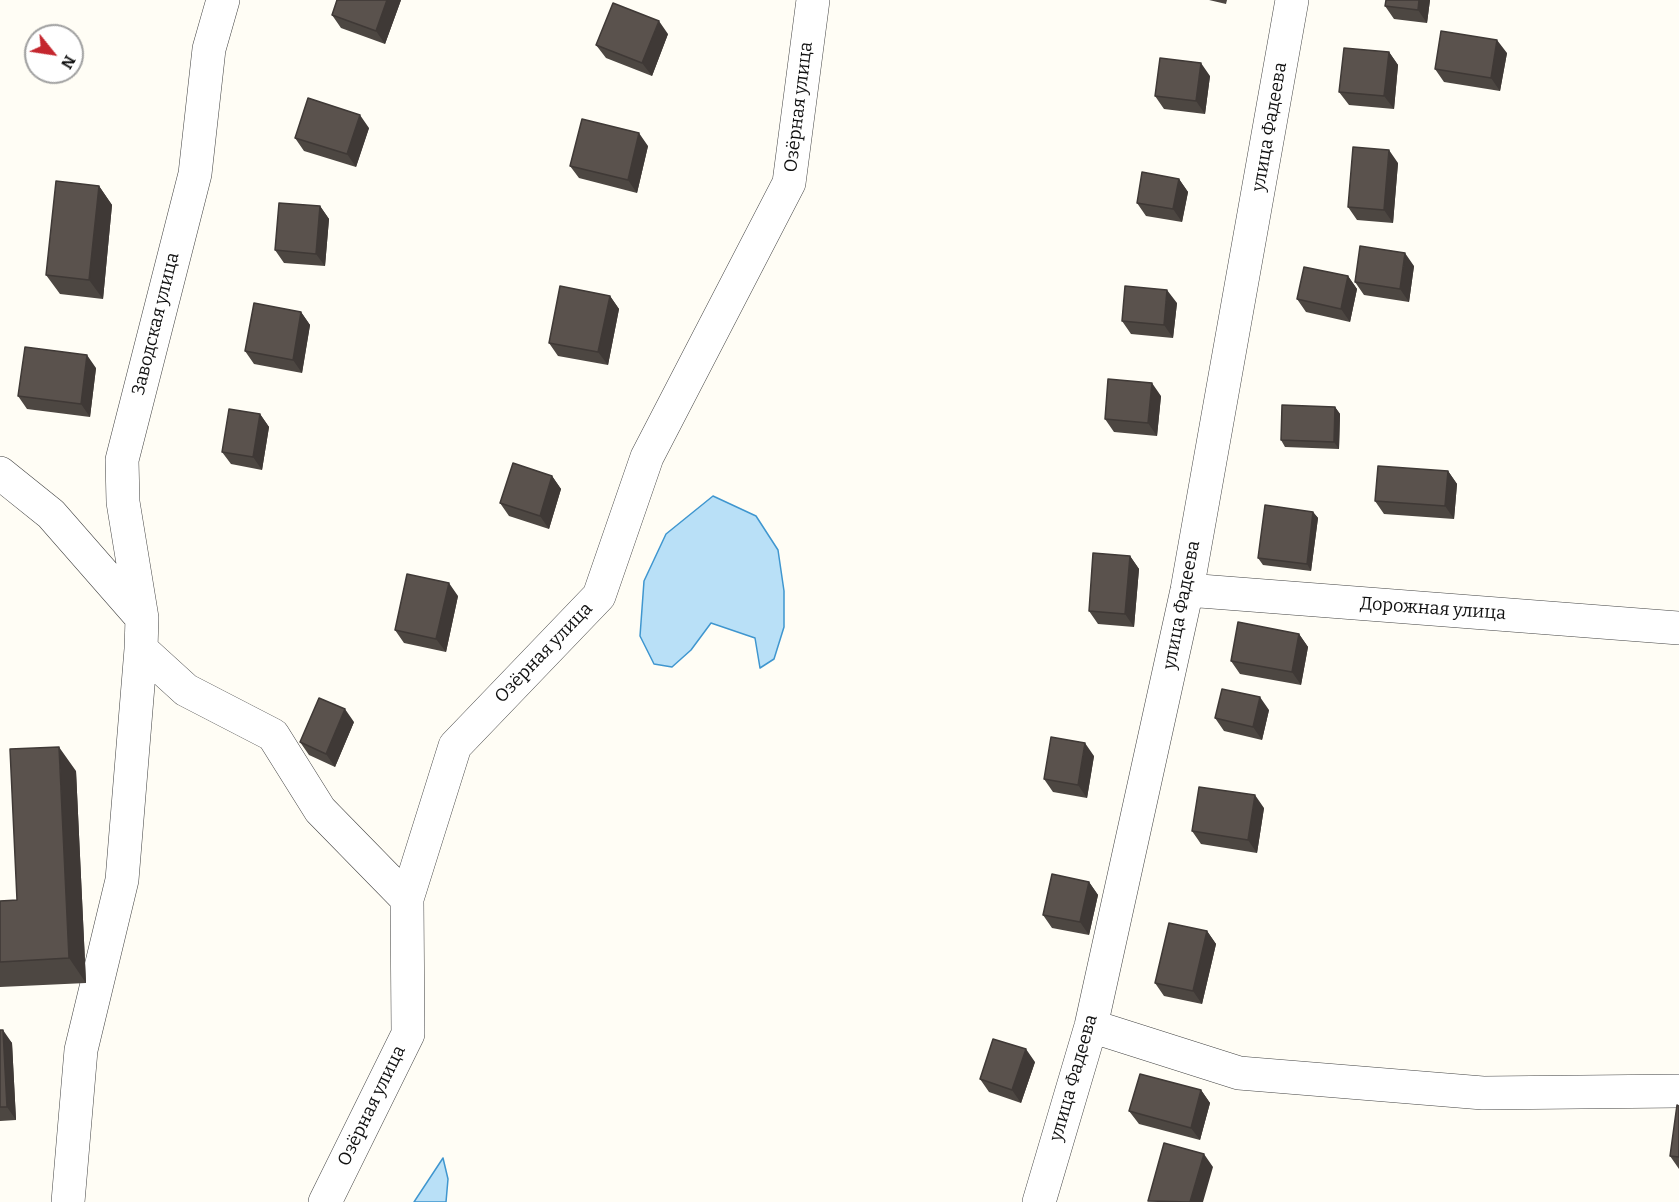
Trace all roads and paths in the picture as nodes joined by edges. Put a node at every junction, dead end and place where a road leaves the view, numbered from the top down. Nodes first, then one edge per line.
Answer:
1 (223, 0) edge
2 (813, 0) edge
3 (1292, 0) edge
4 (0, 472) edge
5 (1187, 590) junction
6 (1679, 628) edge
7 (142, 634) junction
8 (407, 899) junction
9 (1091, 1026) junction
10 (1679, 1091) edge
11 (68, 1202) edge
12 (325, 1202) edge
13 (1039, 1202) edge

1 - 7 street, Заводская улица
2 - 8 street, Озёрная улица
3 - 5 street, улица Фадеева
4 - 7 street
5 - 6 street, Дорожная улица
5 - 9 street, улица Фадеева
7 - 8 street
7 - 11 street, Заводская улица
8 - 12 street, Озёрная улица
9 - 10 street
9 - 13 street, улица Фадеева

